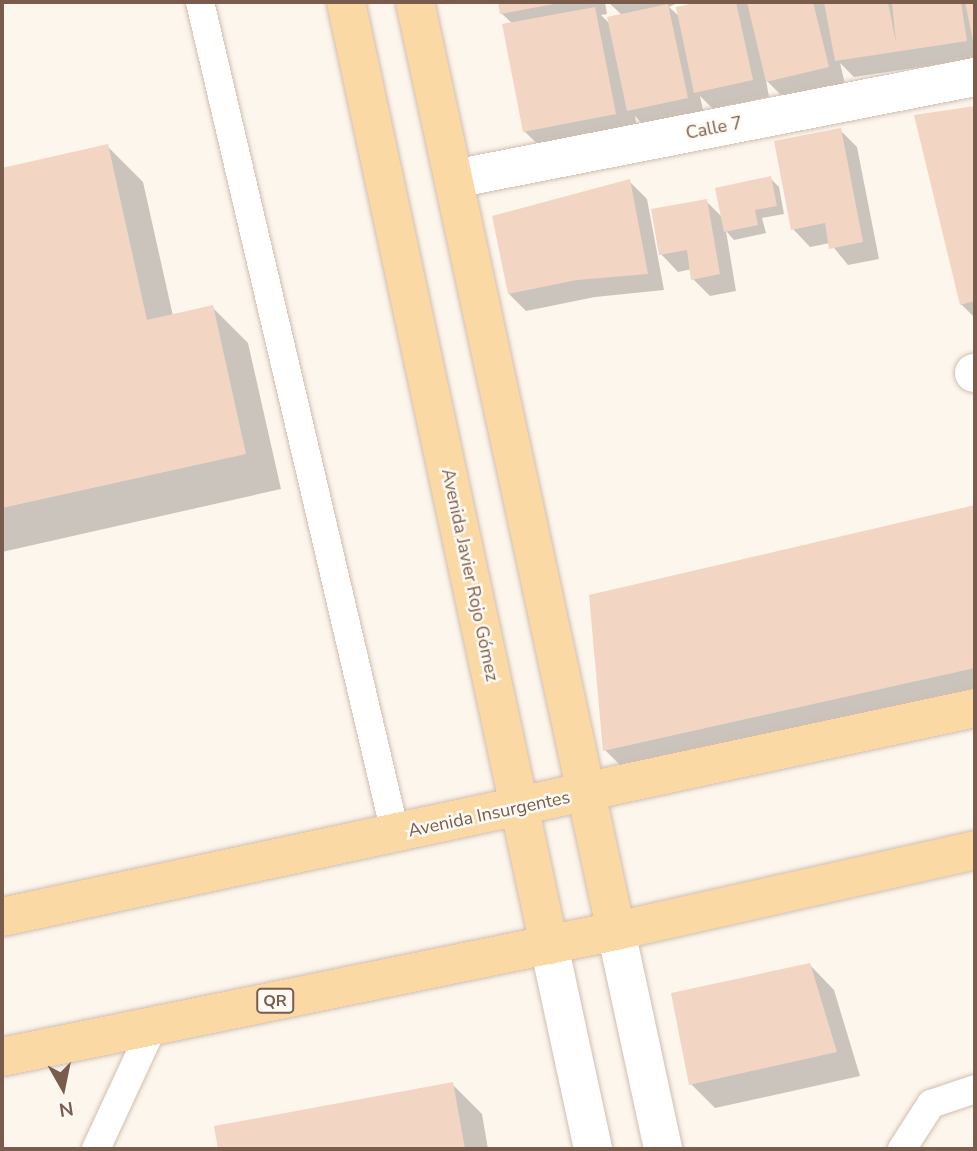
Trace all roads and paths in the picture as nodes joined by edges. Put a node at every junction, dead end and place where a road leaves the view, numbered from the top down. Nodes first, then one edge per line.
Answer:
1 (200, 2) edge
2 (346, 2) edge
3 (415, 2) edge
4 (975, 77) edge
5 (454, 179) junction
6 (975, 708) edge
7 (586, 793) junction
8 (520, 807) junction
9 (395, 833) junction
10 (975, 850) edge
11 (2, 917) edge
12 (616, 931) junction
13 (549, 945) junction
14 (153, 1026) junction
15 (2, 1057) edge
16 (975, 1089) edge
17 (96, 1149) edge
18 (593, 1149) edge
19 (663, 1149) edge
20 (902, 1149) edge

1 - 9 lane
2 - 8 main road, Avenida Javier Rojo Gómez
3 - 5 main road
4 - 5 street, Calle 7
5 - 7 main road
6 - 7 main road, Avenida Insurgentes
7 - 8 main road, Avenida Insurgentes
7 - 12 main road
8 - 9 main road, Avenida Insurgentes
8 - 13 main road, Avenida Javier Rojo Gómez
9 - 11 main road, Avenida Insurgentes
10 - 12 main road, QR
12 - 13 main road, QR
12 - 19 street
13 - 14 main road, QR
13 - 18 street, Avenida Javier Rojo Gómez
14 - 15 main road, QR
14 - 17 lane
16 - 20 lane

